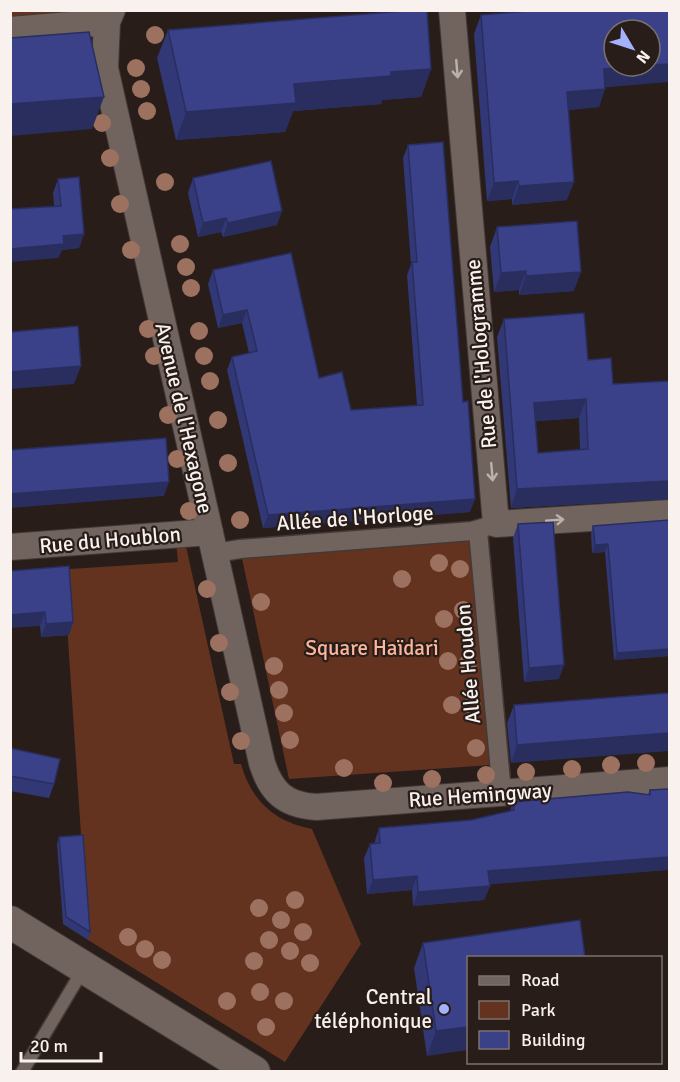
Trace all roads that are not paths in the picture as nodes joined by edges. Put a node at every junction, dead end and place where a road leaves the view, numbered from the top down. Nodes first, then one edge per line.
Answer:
1 (452, 10) edge
2 (110, 16) edge
3 (10, 30) edge
4 (669, 513) edge
5 (487, 527) junction
6 (213, 542) junction
7 (10, 547) edge
8 (669, 780) edge
9 (502, 793) junction
10 (291, 803) joint
11 (10, 921) edge
12 (84, 967) junction
13 (22, 1071) edge
14 (254, 1071) edge

1 -> 5 street, Rue de l'Hologramme
2 - 3 street
2 - 6 street, Avenue de l'Hexagone
5 -> 4 street
5 - 6 street, Allée de l'Horloge
5 - 9 street, Allée Houdon
6 - 7 street, Rue du Houblon
6 - 10 street, Avenue de l'Hexagone
8 - 9 street, Rue Hemingway
9 - 10 street, Rue Hemingway
11 - 12 street
12 - 13 lane
12 - 14 street

